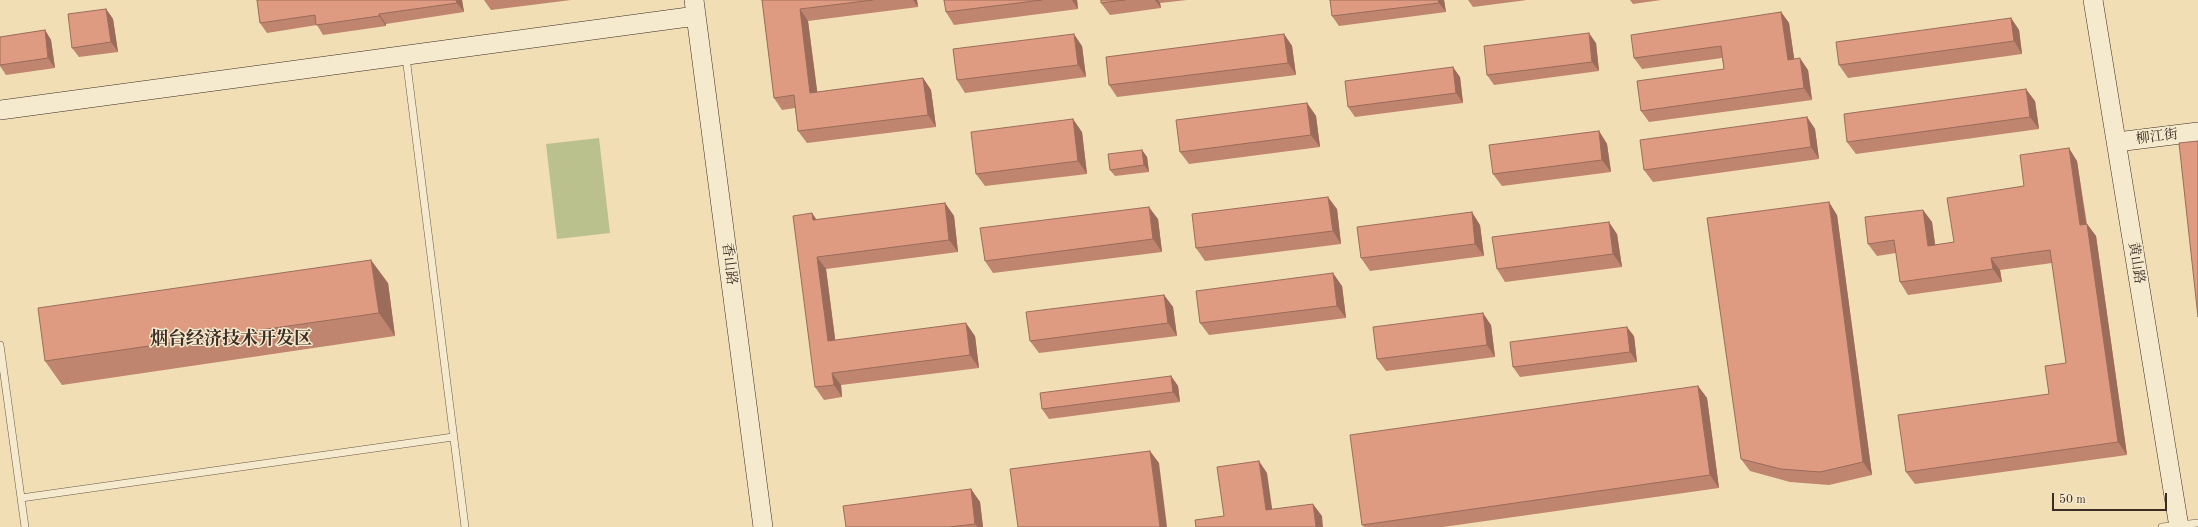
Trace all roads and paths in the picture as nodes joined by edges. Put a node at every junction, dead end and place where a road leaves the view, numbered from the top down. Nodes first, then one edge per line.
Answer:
1 (2094, 0) edge
2 (695, 8) edge
3 (406, 55) junction
4 (0, 110) edge
5 (2198, 132) edge
6 (2117, 142) junction
7 (0, 346) edge
8 (453, 437) junction
9 (21, 498) junction
10 (2198, 523) edge
11 (2173, 526) edge
12 (25, 527) edge
13 (465, 527) edge
14 (763, 527) edge

1 - 6 street, 黄山路
2 - 3 street
2 - 14 street, 香山路
3 - 4 street
3 - 8 lane
5 - 6 street, 柳江街
6 - 11 street, 黄山路
7 - 9 lane
8 - 9 lane
8 - 13 lane
9 - 12 lane
10 - 11 lane

